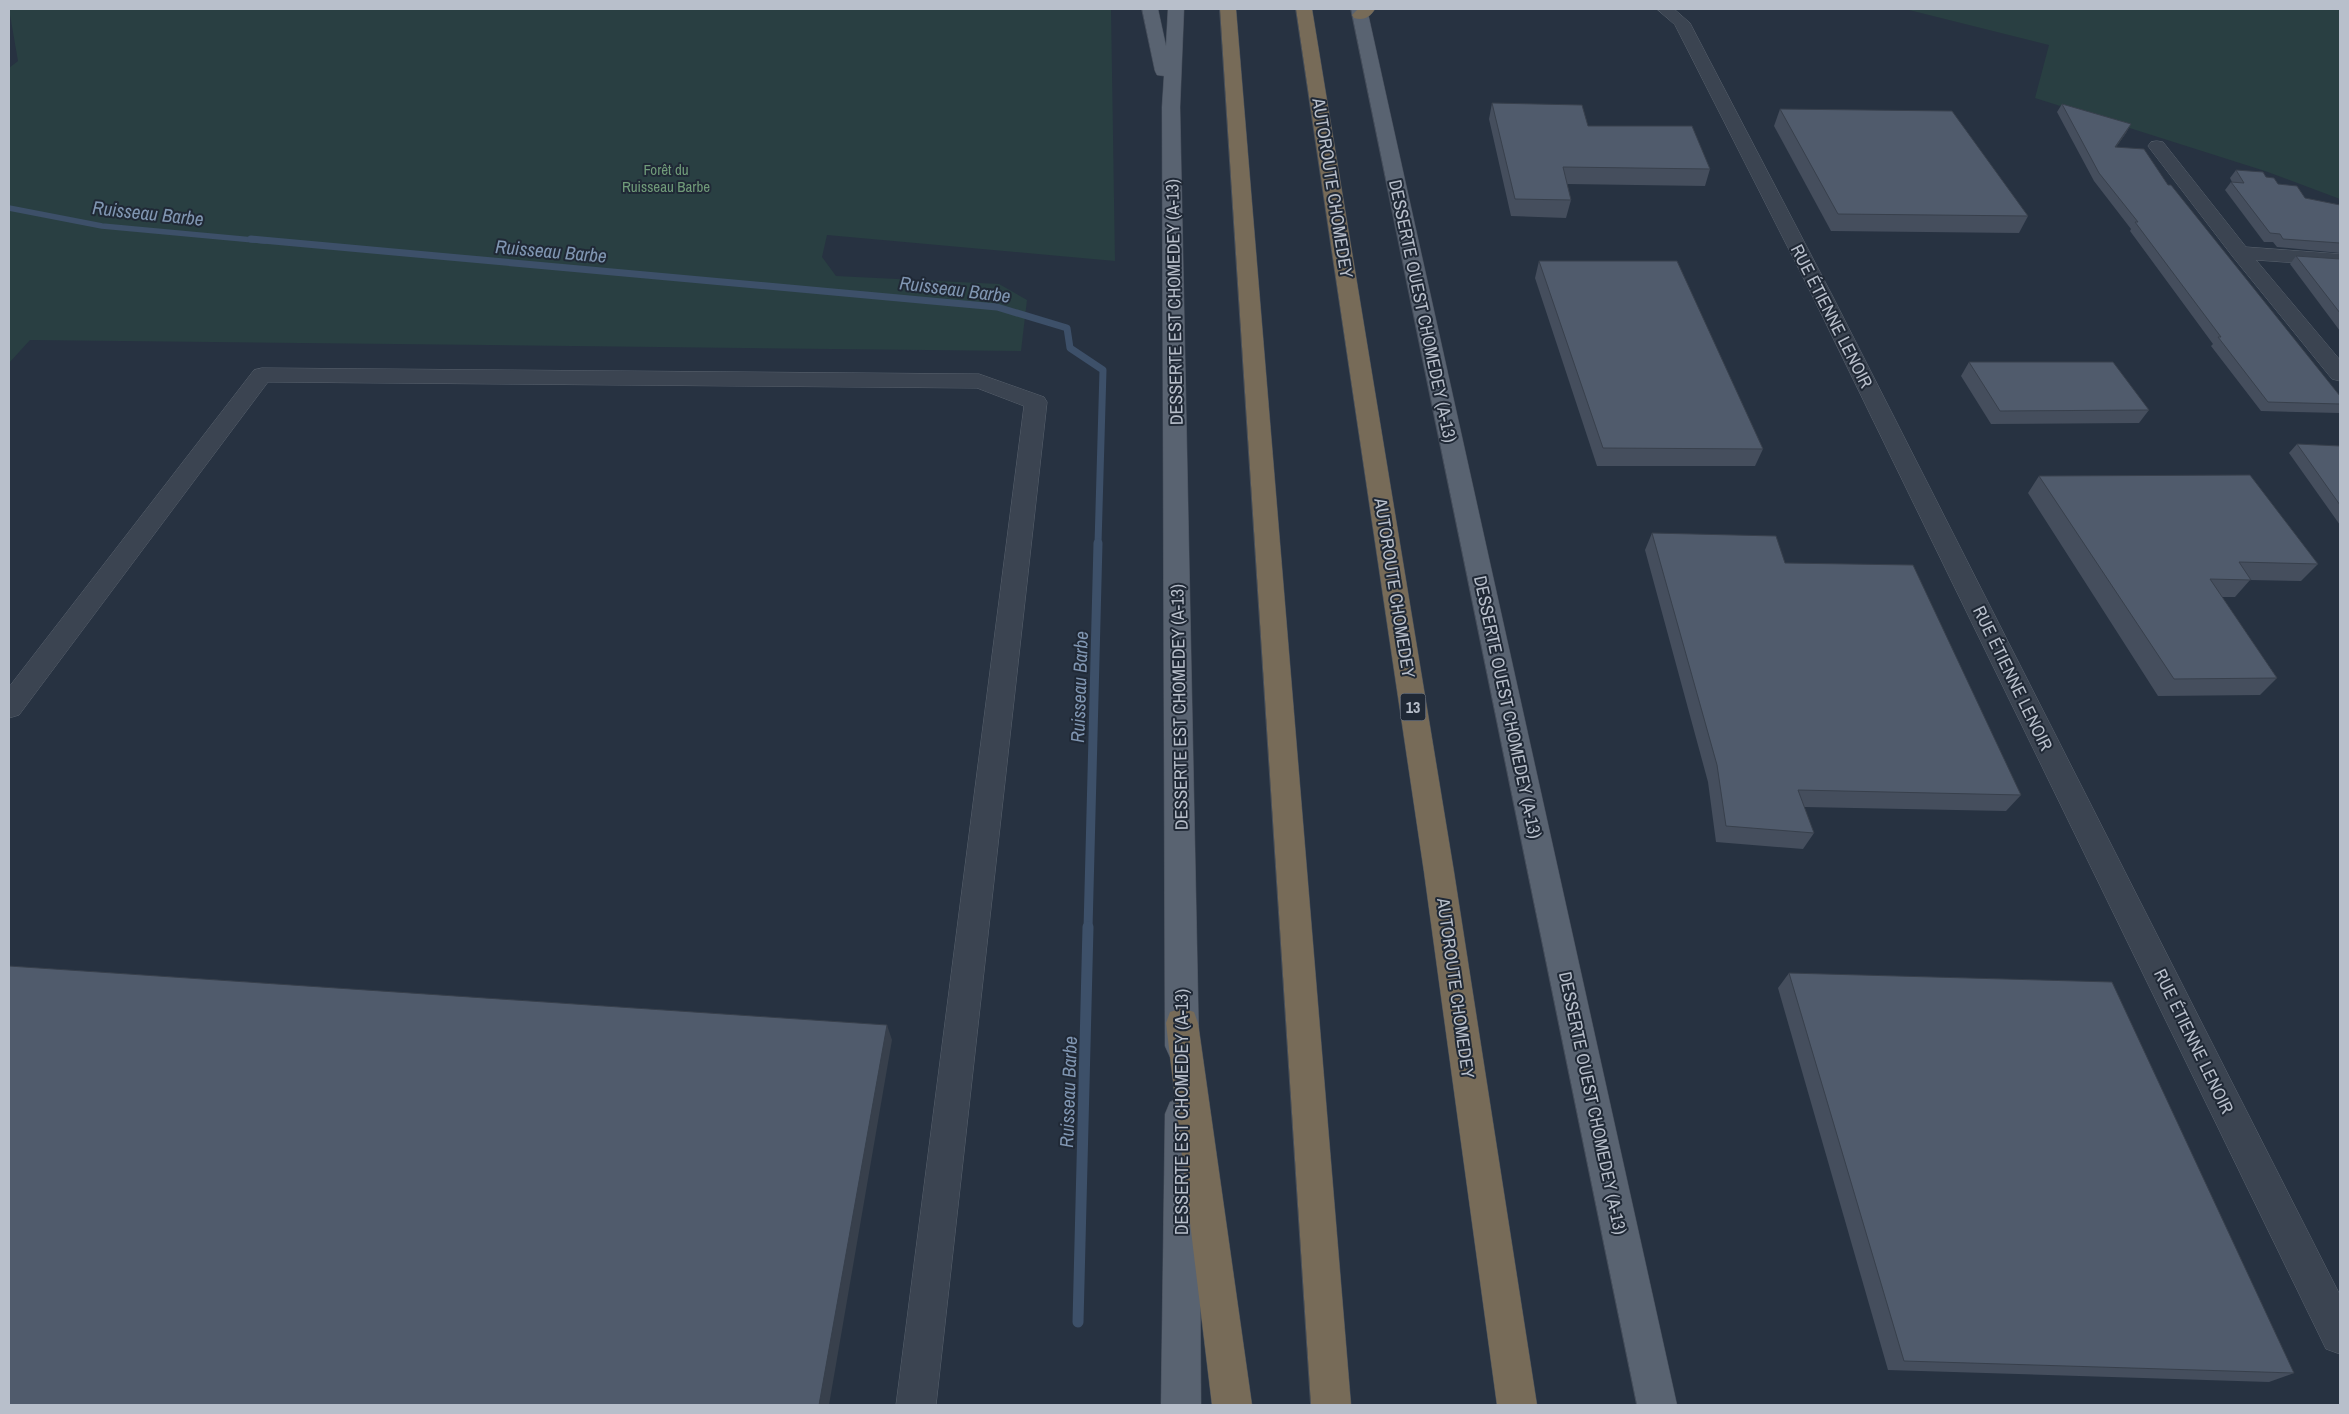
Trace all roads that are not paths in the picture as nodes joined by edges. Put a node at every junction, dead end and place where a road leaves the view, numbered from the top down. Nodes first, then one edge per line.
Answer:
1 (1150, 9) edge
2 (1176, 9) edge
3 (1228, 9) edge
4 (1304, 9) edge
5 (1362, 11) edge
6 (1681, 15) edge
7 (1170, 107) junction
8 (2157, 146) dead end
9 (2240, 253) junction
10 (2340, 260) edge
11 (2340, 374) edge
12 (9, 707) edge
13 (1182, 1023) junction
14 (2340, 1335) edge
15 (916, 1405) edge
16 (1181, 1405) edge
17 (1232, 1405) edge
18 (1331, 1405) edge
19 (1517, 1405) edge
20 (1657, 1405) edge

1 - 7 main road
2 - 7 main road, DESSERTE EST CHOMEDEY (A-13)
3 - 18 highway
4 - 19 highway, AUTOROUTE CHOMEDEY / 13
5 - 20 main road, DESSERTE OUEST CHOMEDEY (A-13)
6 - 14 street, RUE ÉTIENNE LENOIR
7 - 13 main road, DESSERTE EST CHOMEDEY (A-13)
8 - 9 street
9 - 10 street
9 - 11 street
12 - 15 street
13 - 16 main road, DESSERTE EST CHOMEDEY (A-13)
13 - 17 highway

